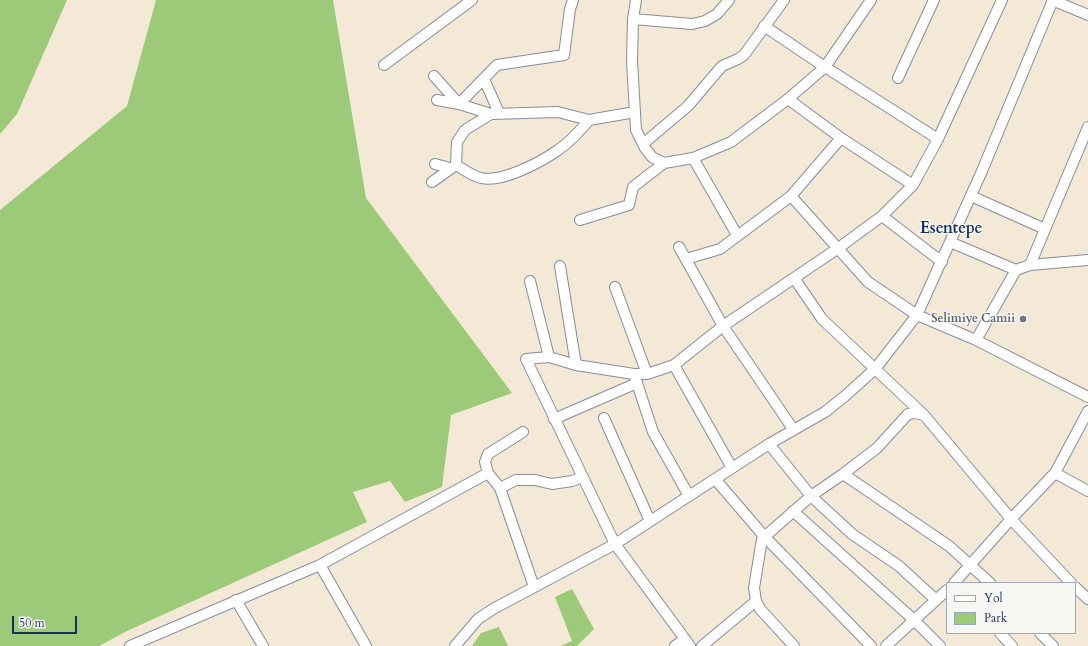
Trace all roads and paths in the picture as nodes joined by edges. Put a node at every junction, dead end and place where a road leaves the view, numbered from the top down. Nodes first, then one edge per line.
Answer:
1 (472, 0) edge
2 (573, 0) edge
3 (636, 0) edge
4 (729, 0) edge
5 (784, 0) edge
6 (871, 0) edge
7 (934, 0) edge
8 (1002, 0) edge
9 (1053, 0) edge
10 (1088, 15) edge
11 (633, 19) junction
12 (764, 26) junction
13 (384, 65) dead end
14 (825, 67) junction
15 (434, 76) dead end
16 (898, 78) dead end
17 (484, 79) junction
18 (788, 99) junction
19 (437, 100) dead end
20 (459, 104) junction
21 (635, 112) junction
22 (495, 113) junction
23 (589, 120) junction
24 (1088, 127) edge
25 (841, 138) junction
26 (938, 139) junction
27 (643, 144) junction
28 (693, 158) junction
29 (664, 163) junction
30 (435, 164) dead end
31 (453, 167) junction
32 (432, 182) dead end
33 (913, 185) junction
34 (791, 196) junction
35 (970, 196) junction
36 (882, 216) junction
37 (580, 220) dead end
38 (1045, 229) junction
39 (737, 235) junction
40 (950, 242) junction
41 (679, 247) dead end
42 (837, 249) junction
43 (686, 259) junction
44 (1088, 260) edge
45 (942, 262) junction
46 (1030, 265) junction
47 (560, 266) dead end
48 (1016, 270) junction
49 (794, 278) junction
50 (530, 280) dead end
51 (615, 287) dead end
52 (917, 315) junction
53 (723, 326) junction
54 (976, 340) junction
55 (549, 358) junction
56 (576, 365) junction
57 (674, 365) junction
58 (875, 368) junction
59 (648, 374) junction
60 (635, 379) junction
61 (1088, 397) edge
62 (1088, 412) edge
63 (924, 415) junction
64 (604, 418) dead end
65 (554, 419) junction
66 (793, 429) junction
67 (523, 432) dead end
68 (769, 444) junction
69 (732, 468) junction
70 (488, 472) junction
71 (1055, 473) junction
72 (843, 474) junction
73 (582, 477) junction
74 (714, 479) junction
75 (500, 488) junction
76 (1088, 491) edge
77 (689, 496) junction
78 (811, 496) junction
79 (793, 511) junction
80 (1011, 519) junction
81 (650, 521) junction
82 (764, 536) junction
83 (615, 544) junction
84 (320, 565) junction
85 (972, 565) junction
86 (955, 582) edge
87 (989, 582) edge
88 (1070, 582) edge
89 (534, 587) junction
90 (1076, 588) edge
91 (946, 591) edge
92 (1088, 599) edge
93 (236, 600) junction
94 (936, 600) junction
95 (756, 601) junction
96 (914, 620) junction
97 (1001, 634) edge
98 (1041, 634) edge
99 (687, 642) edge
100 (133, 645) edge
101 (263, 646) edge
102 (366, 646) edge
103 (455, 646) edge
104 (675, 646) edge
105 (702, 646) edge
106 (794, 646) edge
107 (871, 646) edge
108 (886, 646) edge
109 (940, 646) edge
110 (1012, 646) edge
111 (1053, 646) edge

1 - 13 street
2 - 17 street
3 - 11 street
4 - 11 street
5 - 12 street
6 - 14 street
7 - 16 street
8 - 26 street
9 - 10 street
9 - 35 street
11 - 21 street
12 - 14 street
12 - 27 street
14 - 18 street
14 - 26 street
15 - 20 street
17 - 20 street
17 - 22 street
18 - 25 street
18 - 28 street
19 - 20 street
20 - 22 street
21 - 23 street
21 - 27 street
22 - 23 street
22 - 31 street
23 - 31 street
24 - 38 street
25 - 33 street
25 - 34 street
26 - 33 street
27 - 29 street
28 - 29 street
28 - 39 street
29 - 37 street
30 - 31 street
31 - 32 street
33 - 36 street
34 - 39 street
34 - 42 street
35 - 38 street
35 - 40 street
36 - 42 street
36 - 45 street
38 - 46 street
39 - 43 street
40 - 45 street
40 - 48 street
41 - 43 street
42 - 49 street
42 - 52 street
43 - 53 street
44 - 46 street
45 - 52 street
46 - 48 street
47 - 56 street
48 - 54 street
49 - 53 street
49 - 58 street
50 - 55 street
51 - 59 street
52 - 54 street
52 - 58 street
53 - 57 street
53 - 66 street
54 - 61 street
55 - 56 street
55 - 65 street
56 - 60 street
57 - 59 street
57 - 69 street
58 - 63 street
58 - 66 street
59 - 60 street
60 - 65 street
60 - 77 street
62 - 71 street
63 - 72 street
63 - 80 street
64 - 81 street
65 - 73 street
66 - 68 street
67 - 70 street
68 - 69 street
68 - 78 street
69 - 74 street
70 - 75 street
70 - 84 street
71 - 76 street
71 - 80 street
72 - 78 street
72 - 85 street
73 - 75 street
73 - 83 street
74 - 77 street
74 - 82 street
75 - 89 street
77 - 81 street
78 - 79 street
78 - 94 street
79 - 82 street
79 - 96 street
80 - 85 street
80 - 88 street
81 - 83 street
82 - 95 street
82 - 107 street
83 - 89 street
83 - 99 street
84 - 93 street
84 - 102 street
85 - 86 street
85 - 87 street
89 - 103 street
90 - 92 street
91 - 94 street
93 - 100 street
93 - 101 street
94 - 96 street
95 - 105 street
95 - 106 street
96 - 108 street
96 - 109 street
97 - 110 street
98 - 111 street
99 - 104 street

